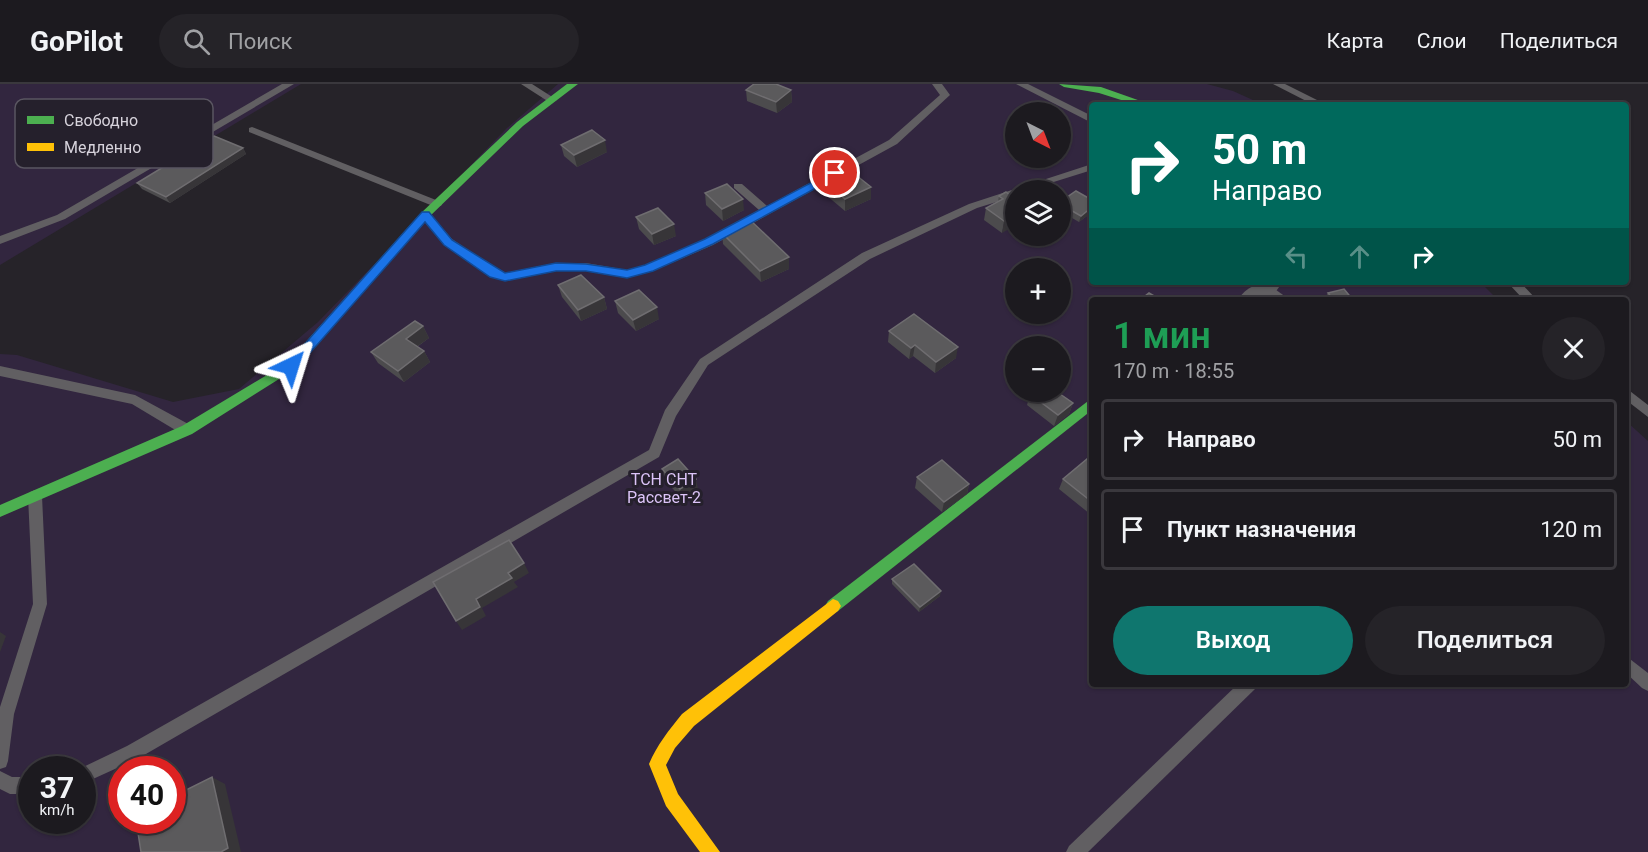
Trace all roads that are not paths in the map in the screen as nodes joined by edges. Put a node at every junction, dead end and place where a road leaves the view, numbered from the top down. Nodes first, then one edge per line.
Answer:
1 (289, 84) edge
2 (526, 84) edge
3 (573, 84) edge
4 (937, 84) edge
5 (1021, 84) edge
6 (1064, 84) edge
7 (1278, 84) edge
8 (552, 100) junction
9 (1139, 102) edge
10 (1316, 102) edge
11 (1089, 118) edge
12 (213, 128) edge
13 (252, 130) dead end
14 (1089, 167) edge
15 (145, 168) edge
16 (1050, 180) edge
17 (738, 186) dead end
18 (1005, 195) edge
19 (437, 204) junction
20 (766, 211) junction
21 (425, 215) junction
22 (0, 240) edge
23 (1516, 285) edge
24 (1528, 297) edge
25 (0, 371) edge
26 (1629, 396) edge
27 (1089, 405) edge
28 (1648, 412) edge
29 (187, 430) junction
30 (35, 496) junction
31 (0, 511) edge
32 (1629, 666) edge
33 (1648, 683) edge
34 (1246, 687) edge
35 (0, 761) edge
36 (96, 770) edge
37 (0, 779) edge
38 (18, 786) edge
39 (711, 852) edge
40 (1075, 852) edge

1 - 12 lane
2 - 8 lane
3 - 8 street
4 - 20 lane
5 - 11 lane
6 - 9 street
7 - 10 lane
8 - 19 street
13 - 19 lane
14 - 16 lane
15 - 22 lane
17 - 20 lane
18 - 36 lane
19 - 21 street
20 - 21 lane
21 - 29 street
23 - 24 lane
25 - 29 lane
26 - 28 lane
27 - 39 street
29 - 30 street
30 - 31 street
30 - 35 lane
32 - 33 lane
34 - 40 lane
37 - 38 lane

